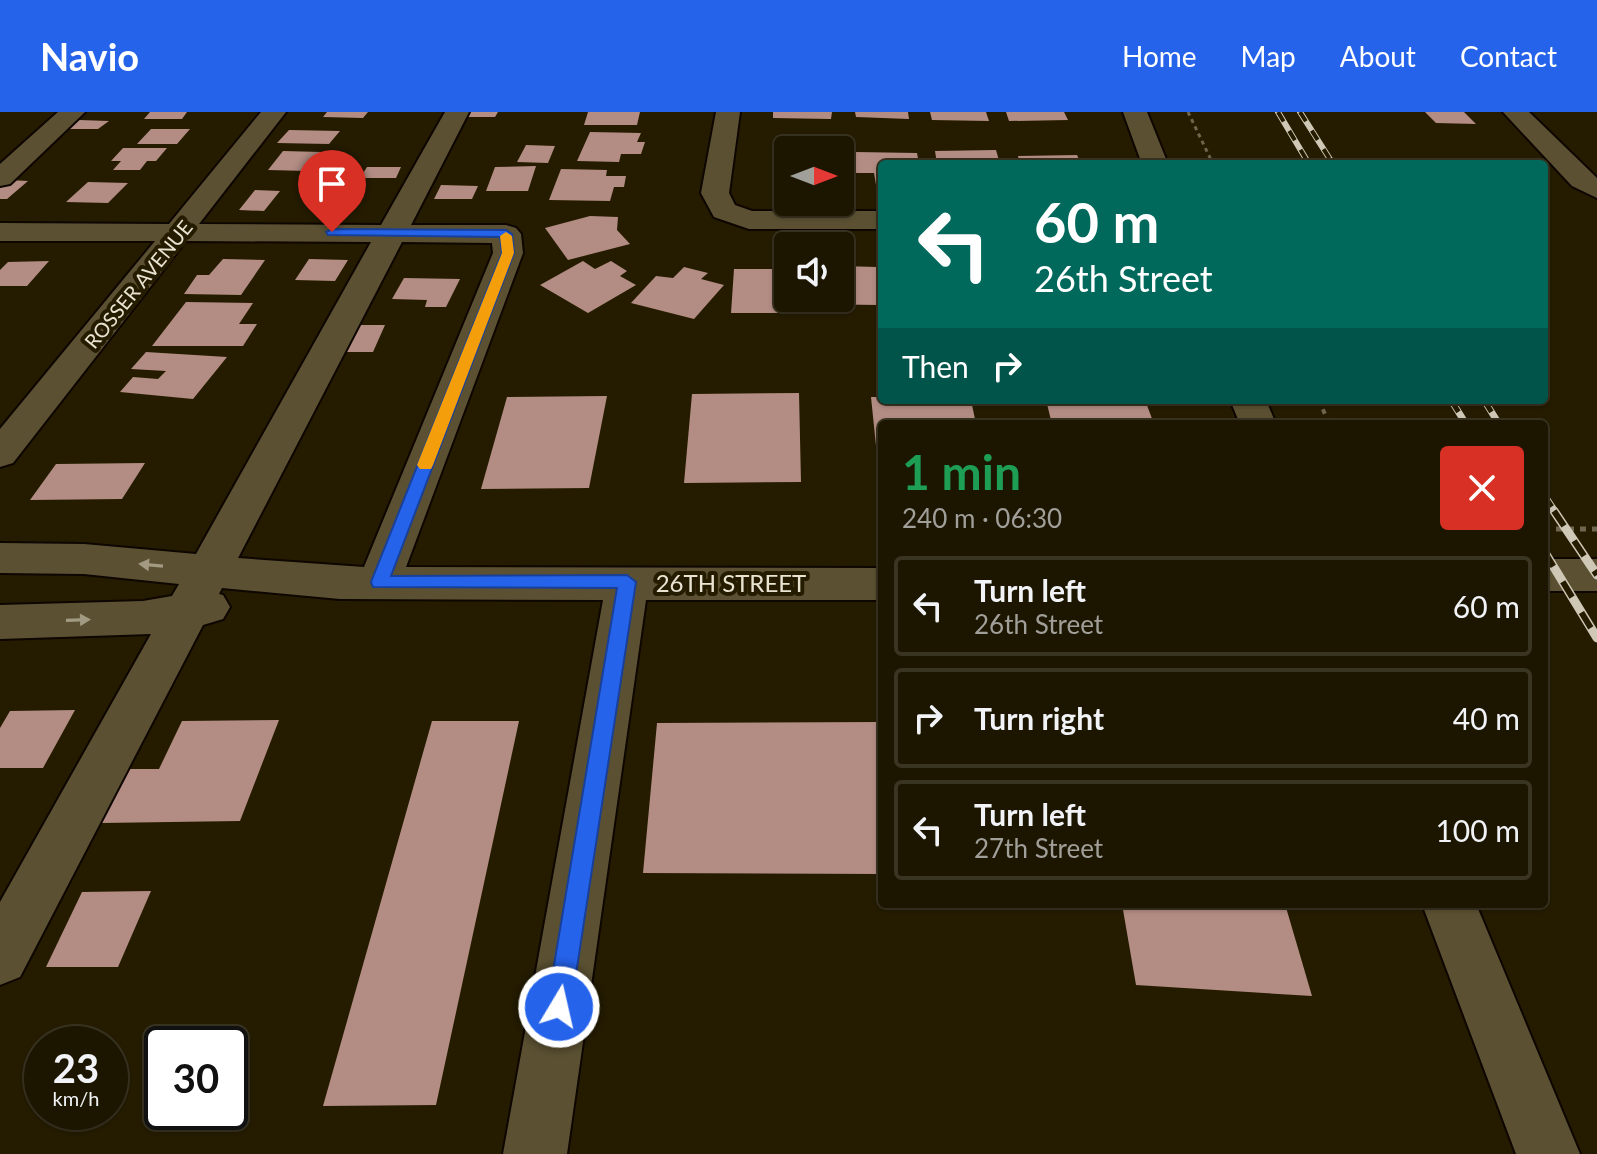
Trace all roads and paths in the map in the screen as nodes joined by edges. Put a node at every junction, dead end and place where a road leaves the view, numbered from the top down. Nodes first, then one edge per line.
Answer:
1 (73, 112) edge
2 (274, 112) edge
3 (457, 112) edge
4 (728, 112) edge
5 (1135, 112) edge
6 (1188, 112) edge
7 (1515, 112) edge
8 (13, 131) dead end
9 (52, 131) junction
10 (1153, 160) edge
11 (1211, 160) edge
12 (0, 178) edge
13 (1597, 190) edge
14 (878, 220) edge
15 (0, 232) edge
16 (394, 232) junction
17 (179, 233) junction
18 (0, 454) edge
19 (1548, 529) edge
20 (1597, 529) edge
21 (0, 558) edge
22 (209, 570) junction
23 (1548, 575) edge
24 (1597, 575) edge
25 (360, 582) junction
26 (627, 582) junction
27 (878, 584) edge
28 (187, 610) junction
29 (0, 622) edge
30 (1451, 908) edge
31 (0, 957) edge
32 (535, 1154) edge
33 (1548, 1154) edge

1 - 9 street
2 - 17 street, ROSSER AVENUE
3 - 16 street
4 - 14 street
5 - 10 street
6 - 11 path
7 - 13 street
8 - 9 street
9 - 12 street
15 - 17 street
16 - 17 street
16 - 22 street
16 - 25 street
17 - 18 street, ROSSER AVENUE
19 - 20 path
22 -> 21 street, 26TH STREET
22 - 25 street, 26TH STREET
22 - 28 street
23 - 24 street
25 - 26 street, 26TH STREET
25 - 28 street, 26TH STREET
26 - 27 street, 26TH STREET
26 - 32 street
29 -> 28 street, 26TH STREET
28 - 31 street
30 - 33 street

